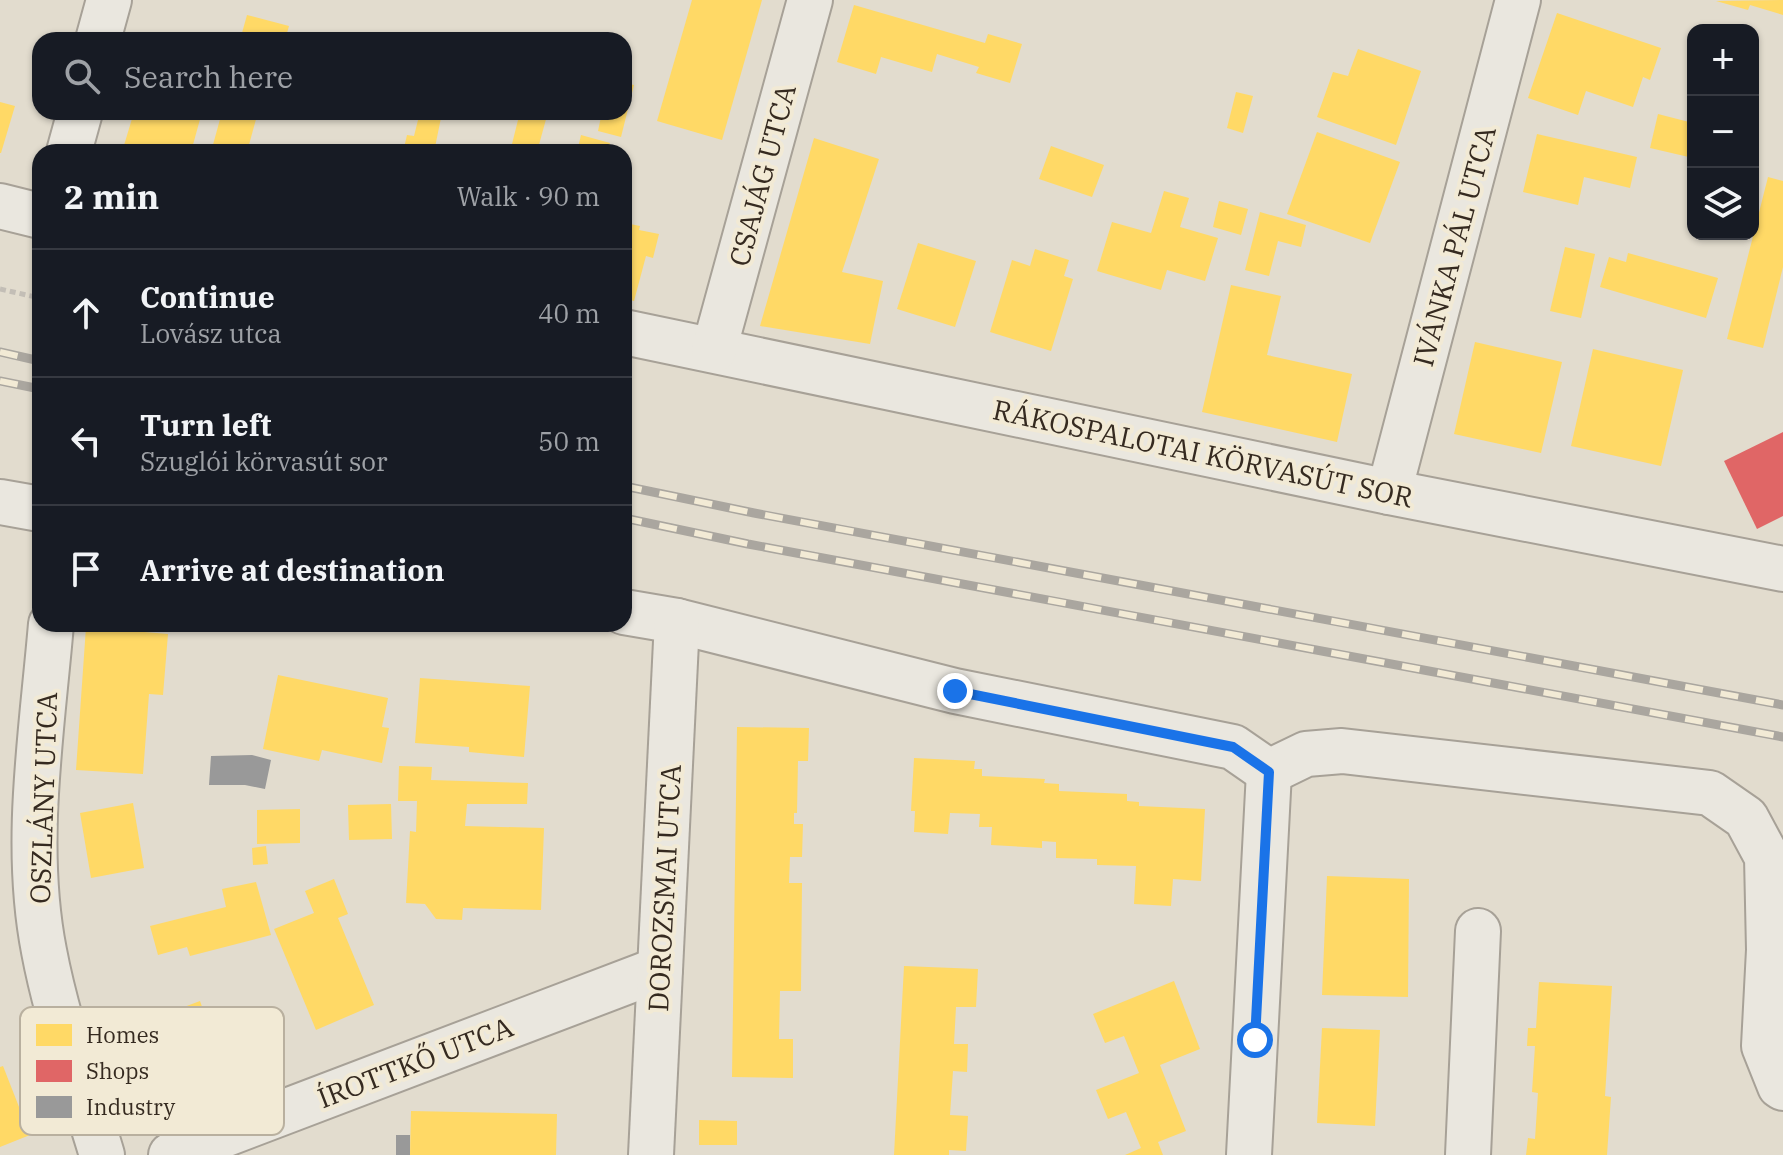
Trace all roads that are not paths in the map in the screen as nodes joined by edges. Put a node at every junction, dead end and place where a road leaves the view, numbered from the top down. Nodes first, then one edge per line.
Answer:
1 (109, 0) edge
2 (810, 0) edge
3 (1518, 0) edge
4 (100, 32) edge
5 (78, 120) edge
6 (71, 144) edge
7 (0, 206) edge
8 (32, 214) edge
9 (632, 334) edge
10 (714, 350) junction
11 (1389, 492) junction
12 (0, 502) edge
13 (32, 508) edge
14 (1783, 569) edge
15 (632, 613) edge
16 (677, 621) junction
17 (50, 632) edge
18 (1269, 772) junction
19 (1478, 931) dead end
20 (660, 969) junction
21 (60, 1007) edge
22 (1783, 1088) edge
23 (284, 1112) edge
24 (96, 1135) edge
25 (224, 1135) edge
26 (102, 1155) edge
27 (171, 1155) edge
28 (651, 1155) edge
29 (1249, 1155) edge
30 (1468, 1155) edge

1 - 4 street
2 - 10 street, CSAJÁG UTCA
3 - 11 street, IVÁNKA PÁL UTCA
5 - 6 street
7 - 8 street
9 - 10 street, RÁKOSPALOTAI KÖRVASÚT SOR
10 - 11 street, RÁKOSPALOTAI KÖRVASÚT SOR
11 - 14 street, RÁKOSPALOTAI KÖRVASÚT SOR
12 - 13 street
15 - 16 street
16 - 18 street
16 - 20 street, DOROZSMAI UTCA
17 - 21 street, OSZLÁNY UTCA
18 - 22 street
18 - 29 street
19 - 30 street
20 - 23 street, ÍROTTKŐ UTCA
20 - 28 street, DOROZSMAI UTCA
24 - 26 street, OSZLÁNY UTCA
25 - 27 street, ÍROTTKŐ UTCA

